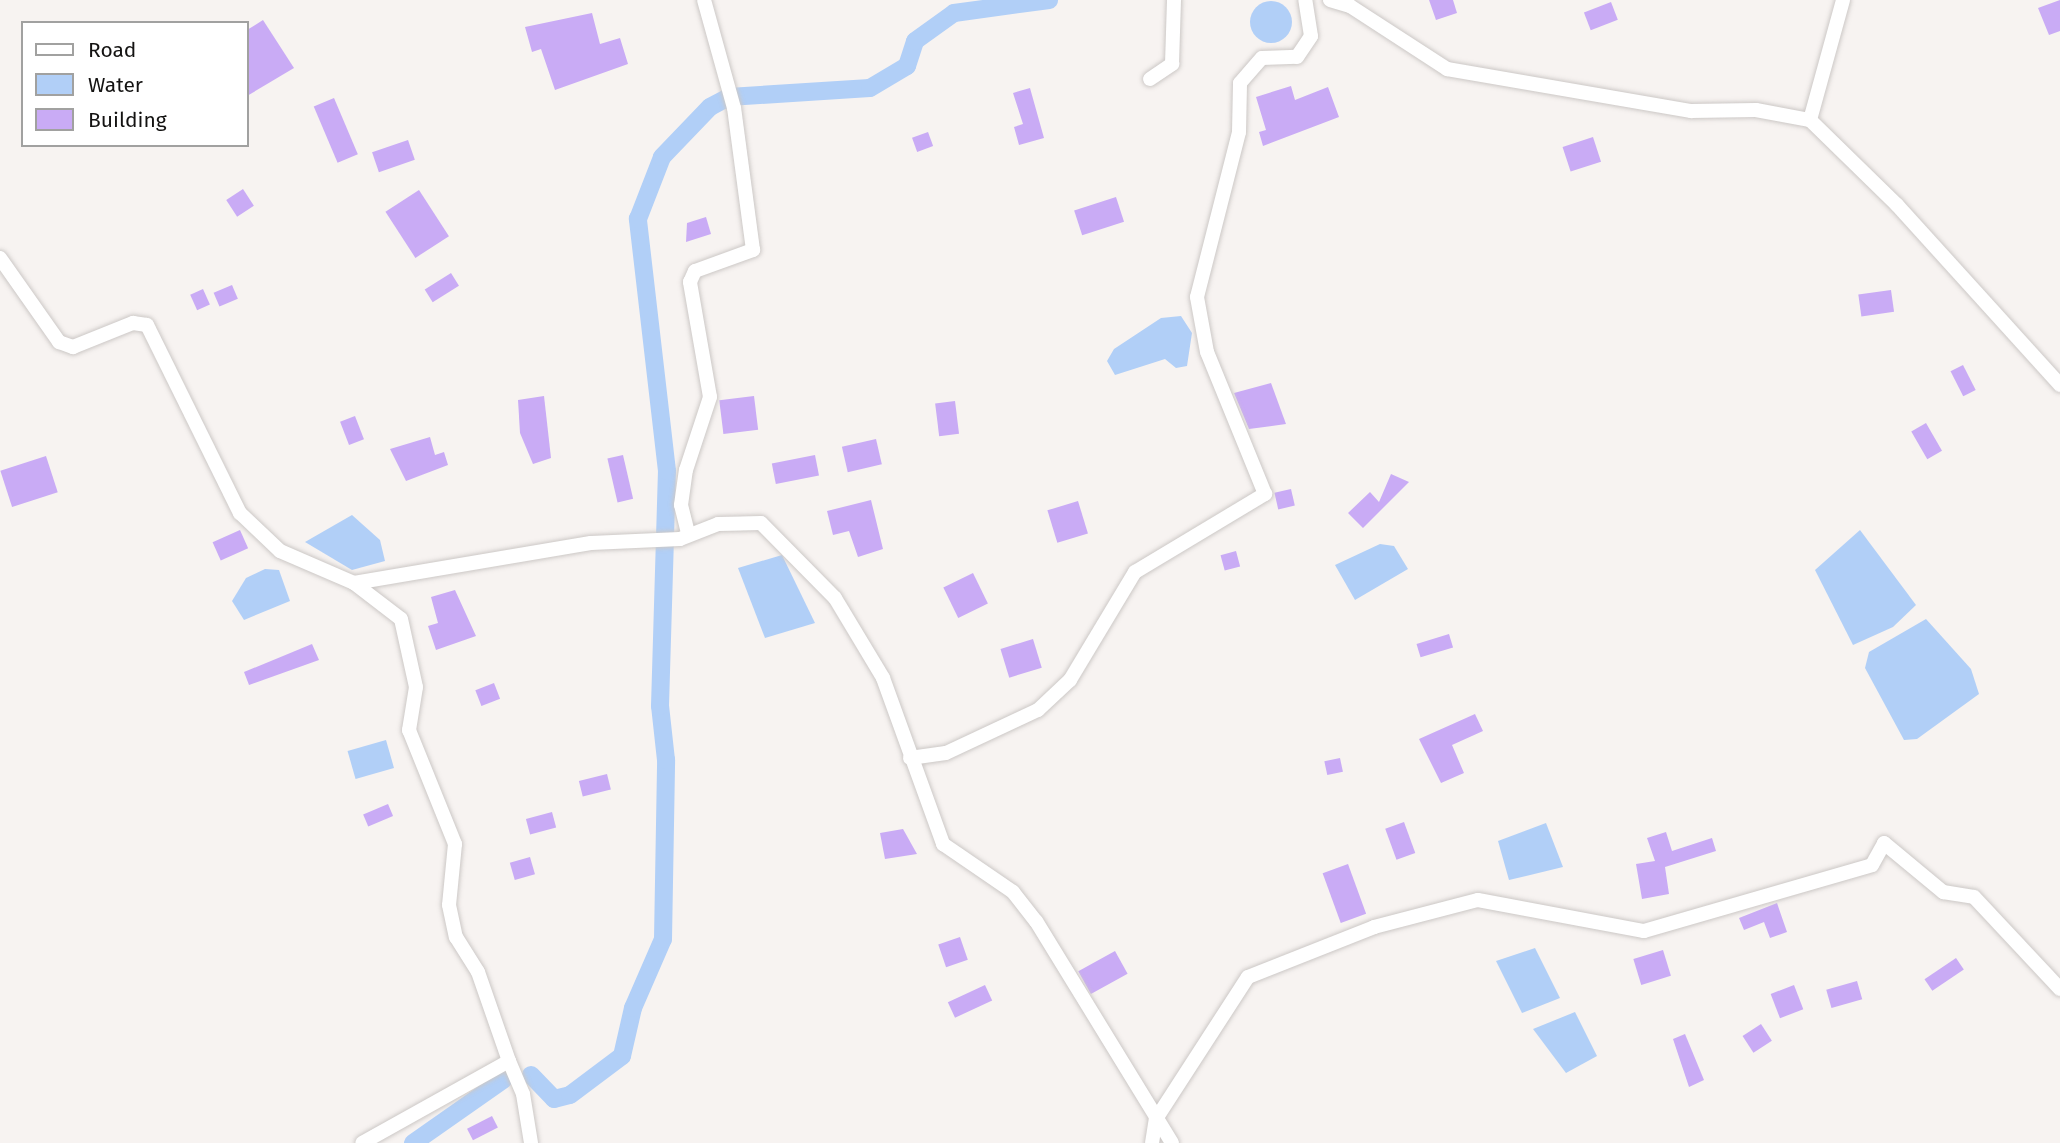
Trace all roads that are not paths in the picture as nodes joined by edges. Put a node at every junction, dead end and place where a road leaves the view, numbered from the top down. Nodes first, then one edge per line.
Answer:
1 (704, 0) edge
2 (1174, 0) edge
3 (1305, 0) edge
4 (1330, 0) edge
5 (1843, 0) edge
6 (1150, 79) dead end
7 (1810, 120) junction
8 (0, 258) edge
9 (2060, 385) edge
10 (688, 533) junction
11 (354, 583) junction
12 (910, 758) junction
13 (2060, 989) edge
14 (509, 1061) junction
15 (1156, 1119) junction
16 (362, 1143) edge
17 (531, 1143) edge
18 (1152, 1143) edge
19 (1172, 1143) edge

1 - 10 street
2 - 6 street
3 - 12 street
4 - 7 street
5 - 7 street
7 - 9 street
8 - 11 street
10 - 11 street
10 - 12 street
11 - 14 street
12 - 15 street
13 - 15 street
14 - 16 street
14 - 17 street
15 - 18 street
15 - 19 street

